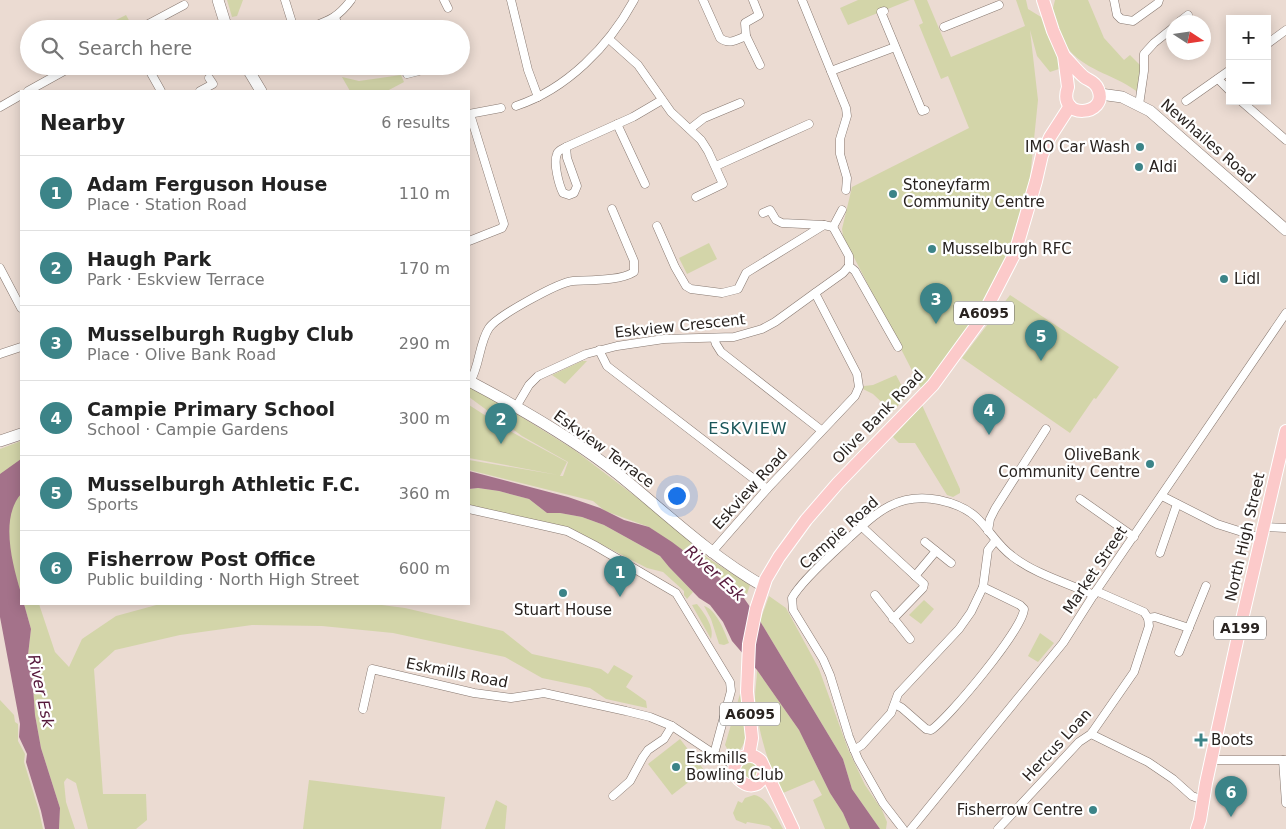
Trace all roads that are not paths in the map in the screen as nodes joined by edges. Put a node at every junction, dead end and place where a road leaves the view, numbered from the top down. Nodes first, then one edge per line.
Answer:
1 (218, 0) edge
2 (285, 0) edge
3 (351, 0) edge
4 (511, 0) edge
5 (634, 0) edge
6 (703, 0) edge
7 (753, 0) edge
8 (802, 0) edge
9 (988, 0) edge
10 (1043, 0) edge
11 (1114, 0) edge
12 (1159, 0) edge
13 (184, 5) dead end
14 (884, 11) dead end
15 (335, 17) junction
16 (156, 20) edge
17 (225, 20) edge
18 (291, 20) edge
19 (328, 20) edge
20 (336, 20) edge
21 (944, 27) dead end
22 (1286, 30) edge
23 (1166, 34) edge
24 (746, 36) junction
25 (609, 39) junction
26 (1271, 41) edge
27 (895, 48) junction
28 (1064, 56) junction
29 (760, 65) dead end
30 (832, 71) junction
31 (1226, 73) edge
32 (57, 75) edge
33 (152, 75) edge
34 (251, 75) edge
35 (209, 78) dead end
36 (1085, 78) junction
37 (1218, 79) junction
38 (1068, 87) junction
39 (1226, 87) edge
40 (30, 90) edge
41 (160, 90) edge
42 (202, 90) edge
43 (260, 90) edge
44 (1100, 94) junction
45 (20, 96) edge
46 (538, 97) junction
47 (662, 100) junction
48 (1186, 101) dead end
49 (740, 103) dead end
50 (1139, 105) junction
51 (1247, 105) edge
52 (516, 106) dead end
53 (1070, 106) junction
54 (0, 107) edge
55 (501, 108) dead end
56 (925, 110) dead end
57 (470, 114) edge
58 (470, 117) edge
59 (617, 124) junction
60 (809, 124) dead end
61 (690, 129) junction
62 (1286, 140) edge
63 (566, 147) junction
64 (716, 166) junction
65 (645, 184) dead end
66 (846, 190) dead end
67 (696, 197) dead end
68 (612, 209) dead end
69 (842, 210) dead end
70 (763, 213) dead end
71 (824, 225) junction
72 (657, 226) dead end
73 (833, 227) junction
74 (1286, 230) edge
75 (470, 242) edge
76 (848, 266) junction
77 (0, 268) edge
78 (816, 293) junction
79 (20, 306) edge
80 (1286, 313) edge
81 (714, 338) junction
82 (20, 347) edge
83 (898, 348) dead end
84 (599, 350) junction
85 (0, 354) edge
86 (470, 382) edge
87 (516, 407) junction
88 (1046, 429) dead end
89 (821, 430) junction
90 (1286, 431) edge
91 (20, 434) edge
92 (0, 442) edge
93 (768, 489) junction
94 (1162, 496) junction
95 (1084, 499) dead end
96 (1177, 504) junction
97 (470, 509) edge
98 (861, 526) junction
99 (1286, 528) edge
100 (988, 531) junction
101 (1263, 532) junction
102 (1134, 537) junction
103 (995, 541) junction
104 (925, 542) dead end
105 (936, 551) junction
106 (712, 552) junction
107 (1160, 553) dead end
108 (951, 563) dead end
109 (915, 576) junction
110 (763, 586) junction
111 (1206, 586) dead end
112 (983, 587) junction
113 (1095, 593) junction
114 (875, 595) dead end
115 (1148, 618) junction
116 (893, 619) junction
117 (1189, 628) junction
118 (910, 640) dead end
119 (1179, 652) dead end
120 (895, 704) junction
121 (363, 710) dead end
122 (672, 726) junction
123 (1090, 734) junction
124 (854, 750) junction
125 (714, 754) junction
126 (749, 756) junction
127 (1211, 760) junction
128 (1285, 760) edge
129 (736, 766) junction
130 (764, 770) junction
131 (754, 784) junction
132 (1285, 794) edge
133 (613, 796) dead end
134 (1204, 800) junction
135 (1286, 803) edge
136 (785, 814) junction
137 (1198, 828) edge
138 (793, 829) edge
139 (903, 829) edge
140 (911, 829) edge
141 (998, 829) edge

1 - 17 main road
2 - 18 street
3 - 15 street
4 - 46 street
5 - 25 street
6 - 24 street
7 - 24 street
8 - 30 street
9 - 21 street
10 - 28 main road
11 - 12 street
13 - 16 street
14 - 27 street
15 - 19 street
15 - 20 street
22 - 26 street
23 - 50 street
24 - 29 street
25 - 46 street
25 - 47 street
27 - 30 street
27 - 56 street
28 - 36 main road
28 - 38 main road
30 - 66 street
31 - 37 street
32 - 40 street
33 - 41 street
34 - 43 main road
35 - 42 street
36 - 38 main road
36 - 44 main road
37 - 39 street
37 - 48 street
38 - 53 main road
44 - 50 main road, Newhailes Road
44 - 53 main road
45 - 54 street
46 - 52 street
47 - 59 street
47 - 61 street
49 - 61 street
50 - 74 main road, Newhailes Road
51 - 62 street
53 - 110 main road, Olive Bank Road / A6095
55 - 57 street
58 - 75 street
59 - 63 street
59 - 65 street
60 - 64 street
61 - 64 street
63 - 63 street
64 - 67 street
68 - 86 street
69 - 73 street
70 - 71 street
71 - 72 street
71 - 73 street
73 - 76 street
76 - 78 street, Eskview Crescent
76 - 83 street
77 - 79 street
78 - 81 street, Eskview Crescent
78 - 89 street, Eskview Road
80 - 94 street, Market Street
81 - 84 street, Eskview Crescent
81 - 89 street
82 - 85 street
84 - 87 street, Eskview Crescent
84 - 93 street
86 - 87 main road, Eskview Terrace
87 - 106 main road, Eskview Terrace
88 - 100 street
89 - 93 street, Eskview Road
90 - 101 main road, North High Street / A199
91 - 92 main road
93 - 106 street, Eskview Road
94 - 96 street
94 - 102 street, Market Street
95 - 102 street
96 - 101 street
96 - 107 street
97 - 125 street
98 - 100 street, Campie Road
98 - 109 street
98 - 124 street, Campie Road
99 - 101 street
100 - 103 street, Campie Road
101 - 127 main road, North High Street / A199
102 - 113 street, Market Street
103 - 112 street
103 - 113 street, Campie Road
104 - 105 street
105 - 108 street
105 - 109 street
106 - 110 main road, Eskview Terrace
109 - 116 street
110 - 126 main road, Olive Bank Road / A6095
111 - 117 street
112 - 120 street
112 - 120 street
113 - 115 street, Campie Road
113 - 140 street, Market Street
114 - 116 street
115 - 117 street
115 - 123 street, Hercus Loan
116 - 118 street
117 - 119 street
120 - 124 street
121 - 122 street, Eskmills Road
122 - 125 street, Eskmills Road
122 - 133 street
123 - 134 street
123 - 141 street, Hercus Loan
124 - 139 street
125 - 129 street, Eskmills Road
126 - 129 main road
126 - 130 main road
127 - 128 street
127 - 134 main road, North High Street / A199
128 - 132 street
129 - 131 main road
130 - 131 main road
130 - 136 main road
131 - 136 main road
132 - 135 street
134 - 137 main road, North High Street / A199
136 - 138 main road

